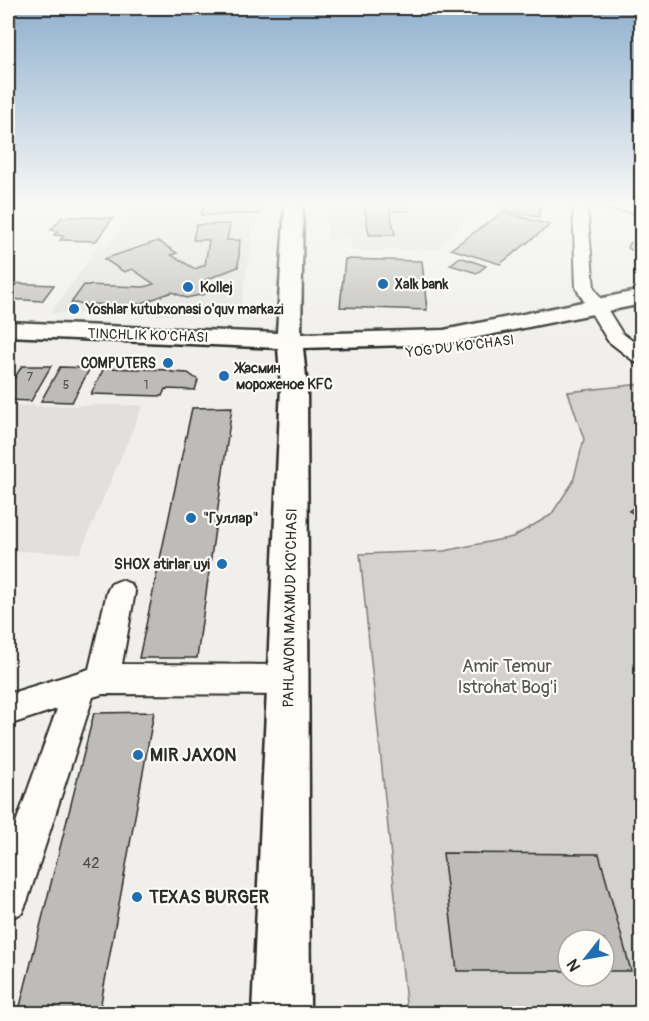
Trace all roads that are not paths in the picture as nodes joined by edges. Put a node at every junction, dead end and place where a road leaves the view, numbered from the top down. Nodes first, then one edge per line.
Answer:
1 (292, 251) edge
2 (583, 251) edge
3 (642, 297) edge
4 (601, 313) junction
5 (642, 313) edge
6 (8, 329) edge
7 (8, 340) edge
8 (286, 349) junction
9 (642, 358) edge
10 (121, 592) dead end
11 (288, 680) junction
12 (92, 682) junction
13 (8, 709) edge
14 (8, 899) edge
15 (281, 1014) edge

1 - 8 main road, PAHLAVON MAXMUD KO'CHASI
2 - 4 street
3 - 4 main road, YOG'DU KO'CHASI
4 - 5 main road, YOG'DU KO'CHASI
4 - 8 main road, YOG'DU KO'CHASI
4 - 9 street
6 - 8 main road, TINCHLIK KO'CHASI
7 - 8 main road, TINCHLIK KO'CHASI
8 - 11 main road, PAHLAVON MAXMUD KO'CHASI
10 - 12 street
11 - 12 street
11 - 15 main road, PAHLAVON MAXMUD KO'CHASI
12 - 13 street
12 - 14 street

